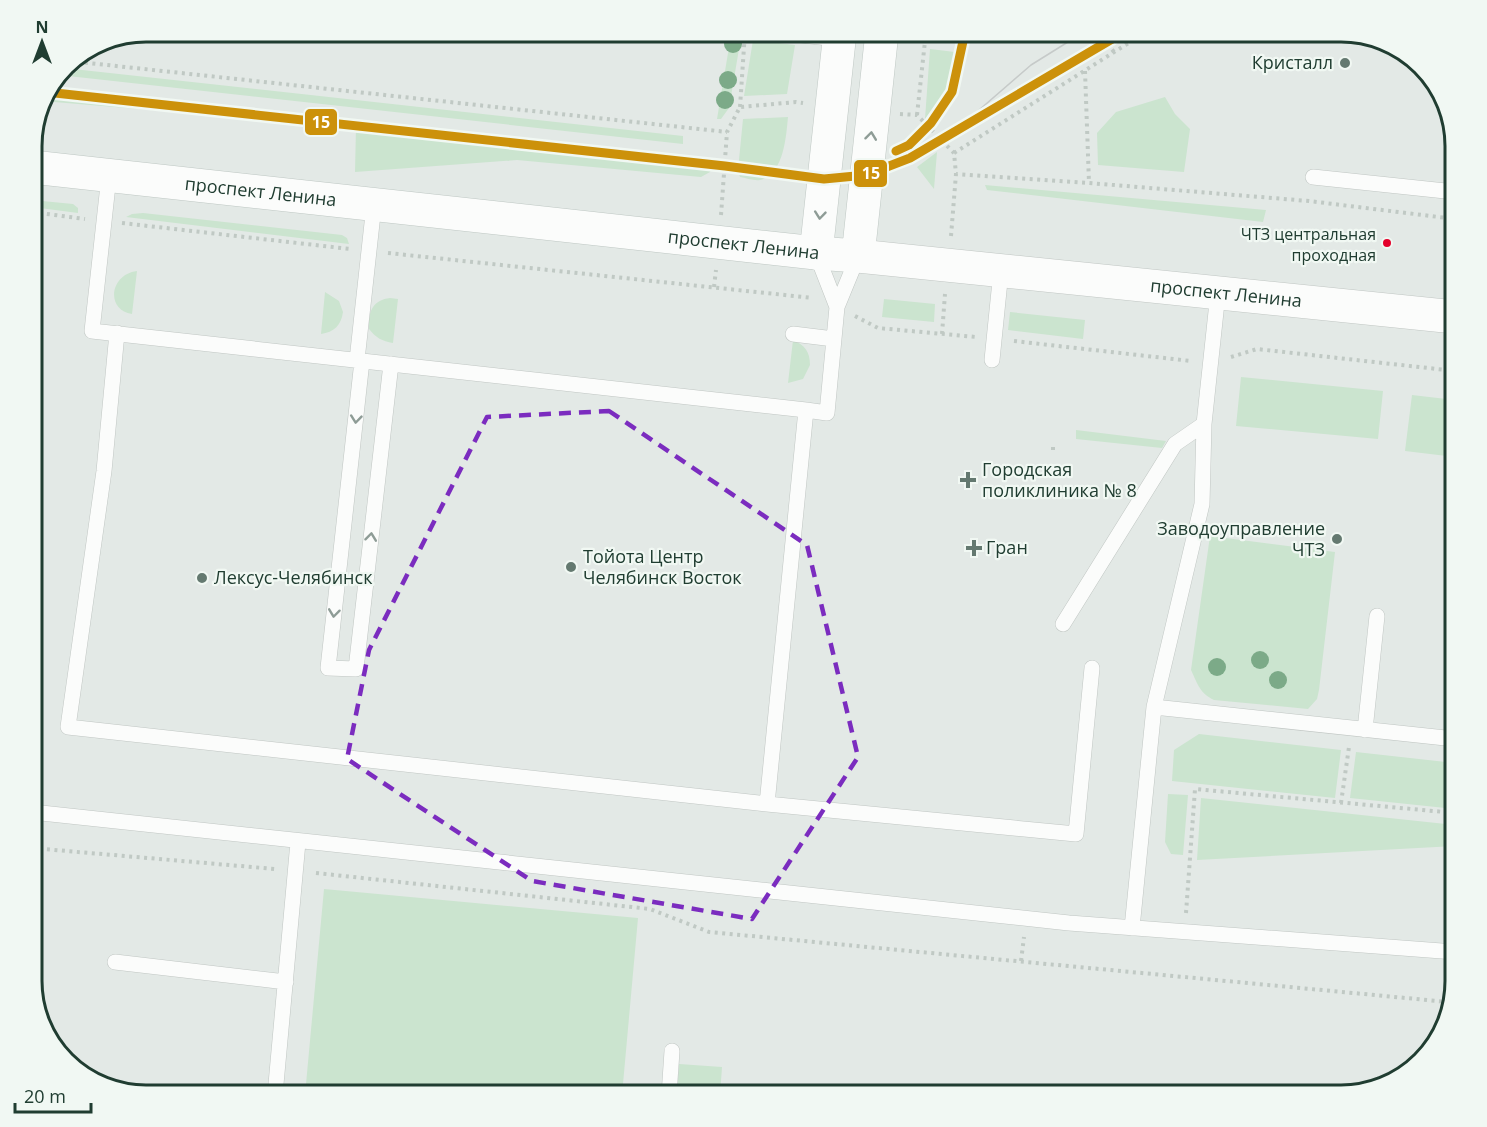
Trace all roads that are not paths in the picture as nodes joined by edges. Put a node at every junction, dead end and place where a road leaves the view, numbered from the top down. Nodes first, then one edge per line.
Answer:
1 (839, 42) edge
2 (881, 42) edge
3 (42, 168) edge
4 (109, 176) junction
5 (1313, 177) dead end
6 (1445, 191) edge
7 (374, 205) junction
8 (816, 253) junction
9 (858, 256) junction
10 (1001, 271) junction
11 (1218, 293) junction
12 (837, 307) junction
13 (1445, 316) edge
14 (117, 333) junction
15 (793, 334) dead end
16 (834, 339) junction
17 (359, 360) junction
18 (992, 360) dead end
19 (391, 364) junction
20 (806, 410) junction
21 (1204, 424) junction
22 (1377, 616) dead end
23 (1063, 624) dead end
24 (1092, 669) dead end
25 (1154, 707) junction
26 (1358, 729) junction
27 (1445, 738) edge
28 (767, 804) junction
29 (42, 813) edge
30 (298, 842) junction
31 (1131, 928) junction
32 (1445, 951) edge
33 (115, 962) dead end
34 (286, 982) junction
35 (672, 1051) dead end
36 (276, 1085) edge
37 (670, 1085) edge

1 -> 8 main road
9 -> 2 main road
3 - 4 main road, проспект Ленина
4 - 7 main road, проспект Ленина
4 - 14 lane
5 - 6 lane
7 - 8 main road, проспект Ленина
7 - 17 lane
8 - 9 main road, проспект Ленина
8 - 12 lane
9 - 10 main road, проспект Ленина
9 - 12 lane
10 - 11 main road, проспект Ленина
10 - 18 lane
11 - 13 main road, проспект Ленина
11 - 21 lane
12 - 16 lane
14 - 17 lane
14 - 28 lane
15 - 16 lane
16 - 20 lane
17 - 19 lane
17 -> 19 lane
19 - 20 lane
20 - 28 lane
21 - 23 lane
21 - 25 lane
22 - 26 lane
24 - 28 lane
25 - 26 lane
25 - 31 lane
26 - 27 lane
29 - 30 lane
30 - 31 lane
30 - 34 lane
31 - 32 lane
33 - 34 lane
34 - 36 lane
35 - 37 lane

